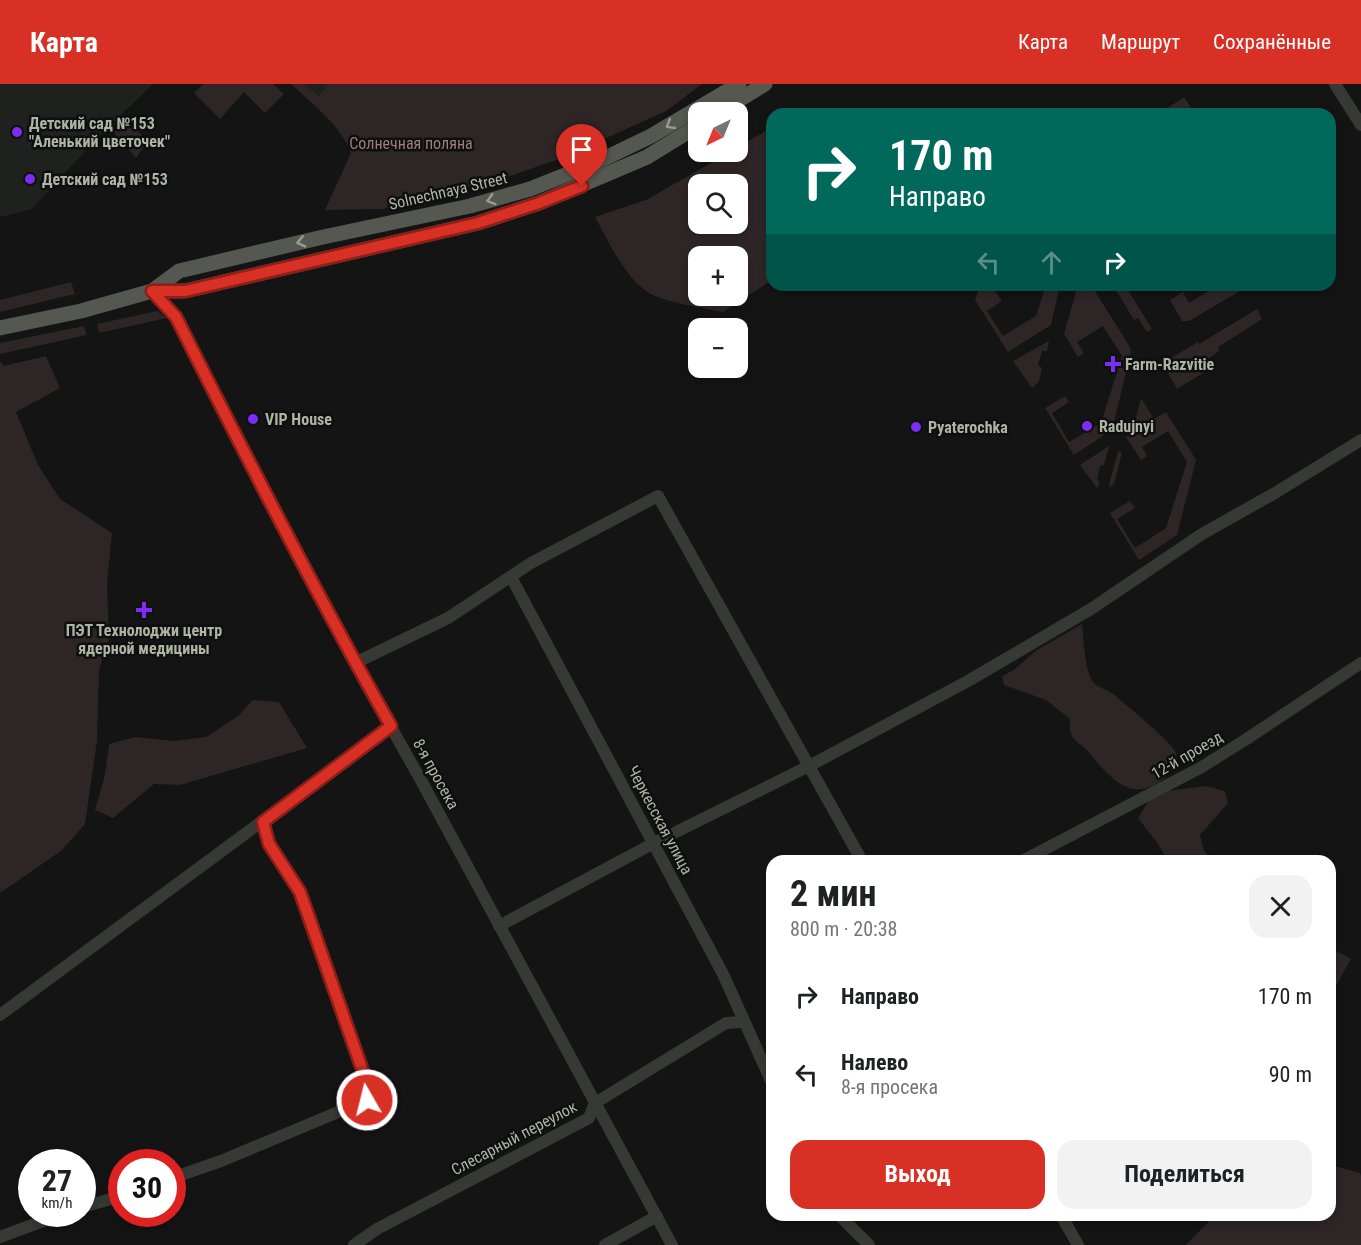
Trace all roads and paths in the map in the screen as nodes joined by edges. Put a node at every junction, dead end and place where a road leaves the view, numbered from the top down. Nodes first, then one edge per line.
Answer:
1 (739, 84) edge
2 (765, 84) edge
3 (1335, 84) edge
4 (735, 102) edge
5 (1361, 125) edge
6 (688, 132) edge
7 (152, 291) junction
8 (0, 328) edge
9 (1361, 440) edge
10 (511, 577) junction
11 (355, 663) junction
12 (1361, 663) edge
13 (391, 726) junction
14 (809, 766) junction
15 (263, 822) junction
16 (654, 843) junction
17 (859, 855) edge
18 (1033, 855) edge
19 (499, 926) junction
20 (0, 1015) edge
21 (743, 1022) junction
22 (766, 1070) edge
23 (595, 1103) junction
24 (186, 1173) edge
25 (657, 1216) junction
26 (845, 1221) edge
27 (1064, 1221) edge
28 (27, 1227) edge
29 (0, 1237) edge
30 (354, 1245) edge
31 (605, 1245) edge
32 (672, 1245) edge
33 (870, 1245) edge
34 (1078, 1245) edge

1 -> 7 main road, Solnechnaya Street
2 - 4 main road
3 - 5 street
6 - 7 main road, Solnechnaya Street
7 - 8 main road, Solnechnaya Street
7 - 11 street, 8-я просека
9 - 14 street
10 - 11 street
10 - 14 street
10 - 16 street, Черкесская улица
11 - 13 street, 8-я просека
12 - 18 street, 12-й проезд
13 - 15 street
13 - 19 street, 8-я просека
14 - 16 street
14 - 17 street
15 - 20 street
15 - 24 street
16 - 19 street
16 - 21 street, Черкесская улица
19 - 23 street, 8-я просека
21 - 22 street, Черкесская улица
21 - 23 street, Слесарный переулок
23 - 25 street, 8-я просека
23 - 30 street, Слесарный переулок
25 - 31 street
25 - 32 street, 8-я просека
26 - 33 street
27 - 34 street
28 - 29 street

